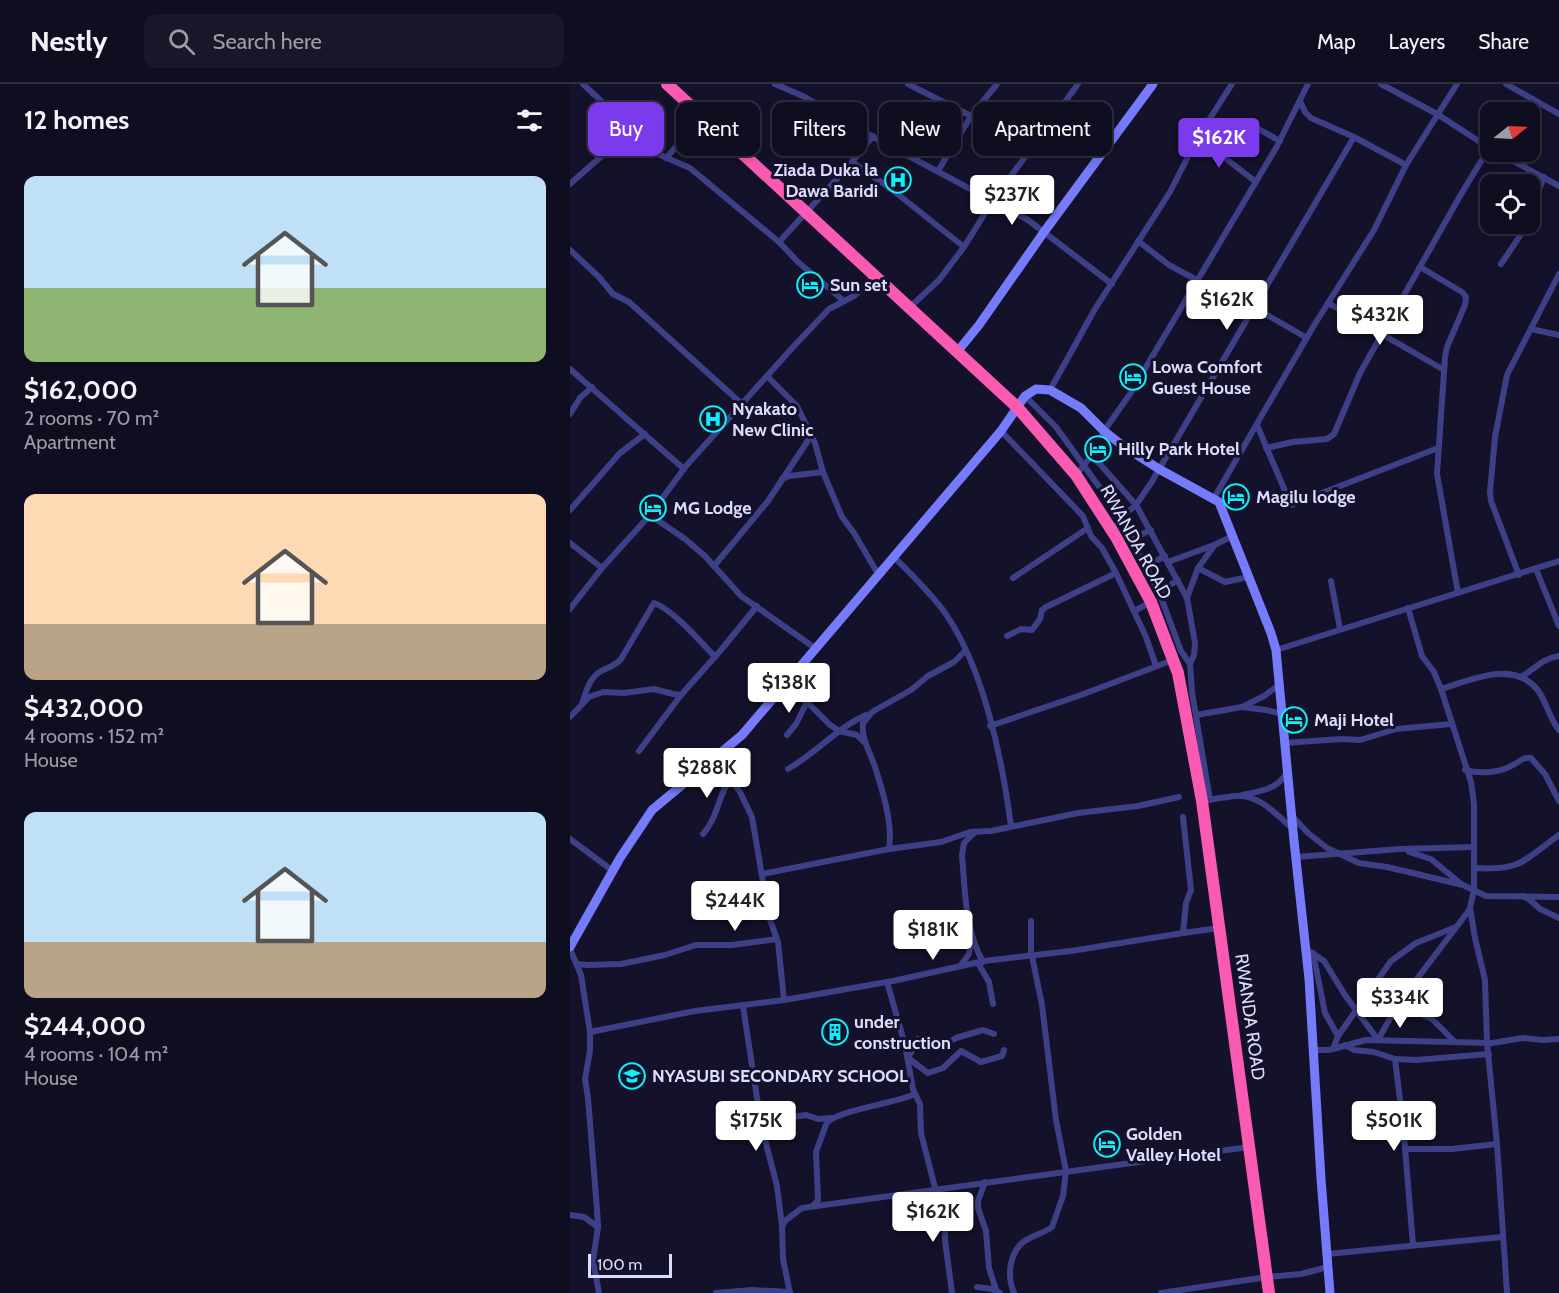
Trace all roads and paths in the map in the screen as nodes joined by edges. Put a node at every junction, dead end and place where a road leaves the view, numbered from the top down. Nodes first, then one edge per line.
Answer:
1 (583, 84) edge
2 (667, 84) edge
3 (775, 84) edge
4 (797, 84) edge
5 (908, 84) edge
6 (997, 84) edge
7 (1078, 84) edge
8 (1153, 84) edge
9 (1232, 84) edge
10 (1308, 84) edge
11 (1381, 84) edge
12 (1457, 84) edge
13 (1506, 84) edge
14 (792, 92) junction
15 (1300, 100) junction
16 (602, 102) edge
17 (686, 102) edge
18 (1437, 114) junction
19 (1559, 114) edge
20 (971, 116) junction
21 (1253, 126) dead end
22 (873, 136) junction
23 (1198, 137) junction
24 (1354, 137) junction
25 (1280, 141) junction
26 (1480, 142) edge
27 (676, 147) edge
28 (602, 156) edge
29 (664, 156) edge
30 (744, 156) edge
31 (666, 158) junction
32 (852, 162) junction
33 (1482, 162) edge
34 (1516, 162) edge
35 (1406, 165) junction
36 (938, 171) junction
37 (1544, 177) junction
38 (1256, 182) junction
39 (570, 184) edge
40 (1559, 186) edge
41 (1540, 187) edge
42 (992, 202) junction
43 (806, 213) junction
44 (1044, 232) junction
45 (1521, 234) edge
46 (1138, 241) junction
47 (780, 242) junction
48 (964, 247) junction
49 (570, 250) edge
50 (1501, 264) dead end
51 (1420, 267) junction
52 (1559, 274) edge
53 (875, 276) junction
54 (1197, 280) junction
55 (1112, 284) junction
56 (844, 301) junction
57 (1328, 303) junction
58 (909, 308) junction
59 (1255, 308) junction
60 (1531, 329) junction
61 (1382, 333) junction
62 (1559, 335) edge
63 (1307, 338) junction
64 (957, 351) junction
65 (570, 369) edge
66 (1444, 370) junction
67 (767, 376) junction
68 (592, 387) junction
69 (1050, 390) junction
70 (1021, 402) junction
71 (742, 404) junction
72 (570, 414) edge
73 (1257, 425) junction
74 (1001, 431) junction
75 (1104, 431) junction
76 (811, 433) junction
77 (645, 434) junction
78 (1266, 448) junction
79 (1438, 448) junction
80 (1092, 455) junction
81 (684, 469) junction
82 (1159, 469) junction
83 (1079, 470) junction
84 (823, 472) junction
85 (781, 480) junction
86 (1214, 498) junction
87 (1136, 505) junction
88 (570, 510) edge
89 (650, 515) junction
90 (1121, 517) junction
91 (1088, 528) junction
92 (1150, 530) junction
93 (1113, 532) junction
94 (1233, 536) junction
95 (1131, 539) junction
96 (570, 543) edge
97 (1214, 545) junction
98 (893, 556) junction
99 (1167, 559) junction
100 (1559, 561) edge
101 (714, 566) junction
102 (1145, 567) junction
103 (602, 568) junction
104 (1198, 568) junction
105 (1536, 569) junction
106 (1116, 573) junction
107 (878, 574) junction
108 (1519, 574) junction
109 (1248, 577) junction
110 (1013, 578) dead end
111 (1178, 579) junction
112 (1331, 581) dead end
113 (1458, 593) junction
114 (1155, 597) junction
115 (1187, 598) junction
116 (757, 606) junction
117 (1408, 608) junction
118 (570, 609) edge
119 (1134, 611) junction
120 (1559, 626) edge
121 (1340, 629) junction
122 (1007, 636) dead end
123 (815, 648) junction
124 (1276, 650) junction
125 (965, 651) junction
126 (1559, 656) edge
127 (716, 657) junction
128 (1173, 660) junction
129 (1190, 664) junction
130 (1156, 666) junction
131 (1520, 677) junction
132 (784, 684) junction
133 (1279, 684) junction
134 (1441, 688) junction
135 (681, 695) junction
136 (807, 702) junction
137 (582, 704) junction
138 (1242, 707) junction
139 (872, 712) junction
140 (1282, 714) junction
141 (1196, 715) junction
142 (570, 717) edge
143 (1451, 724) junction
144 (990, 726) junction
145 (1559, 730) edge
146 (839, 731) junction
147 (787, 735) dead end
148 (1284, 743) junction
149 (866, 745) junction
150 (639, 750) dead end
151 (717, 757) junction
152 (788, 769) dead end
153 (1465, 770) junction
154 (1288, 773) junction
155 (730, 779) junction
156 (1238, 795) junction
157 (1179, 797) dead end
158 (1206, 800) junction
159 (1559, 801) edge
160 (1292, 816) junction
161 (1183, 817) dead end
162 (1011, 826) junction
163 (1293, 830) junction
164 (975, 832) junction
165 (703, 834) dead end
166 (1559, 835) edge
167 (570, 839) edge
168 (1474, 847) junction
169 (889, 849) junction
170 (1400, 849) junction
171 (1341, 855) junction
172 (1296, 857) junction
173 (1474, 868) junction
174 (613, 871) junction
175 (762, 874) junction
176 (1463, 885) junction
177 (1474, 890) junction
178 (1520, 895) junction
179 (1559, 897) edge
180 (1470, 908) junction
181 (1559, 918) edge
182 (1030, 921) dead end
183 (1457, 927) junction
184 (1220, 928) junction
185 (971, 930) junction
186 (1183, 933) junction
187 (777, 939) junction
188 (570, 948) edge
189 (1309, 951) junction
190 (1032, 956) junction
191 (980, 962) junction
192 (578, 964) junction
193 (959, 967) junction
194 (1377, 981) junction
195 (886, 982) junction
196 (784, 1000) junction
197 (993, 1004) dead end
198 (1398, 1004) junction
199 (743, 1006) junction
200 (1357, 1011) junction
201 (590, 1032) junction
202 (993, 1034) dead end
203 (1338, 1036) junction
204 (1559, 1039) edge
205 (1378, 1040) junction
206 (1454, 1041) junction
207 (1487, 1043) junction
208 (1345, 1045) junction
209 (1333, 1049) junction
210 (1004, 1050) dead end
211 (1313, 1050) junction
212 (1489, 1054) junction
213 (908, 1058) junction
214 (1395, 1059) junction
215 (915, 1094) junction
216 (760, 1115) junction
217 (832, 1118) junction
218 (1497, 1144) junction
219 (1249, 1147) junction
220 (1405, 1149) junction
221 (1066, 1171) junction
222 (985, 1182) junction
223 (936, 1189) junction
224 (813, 1206) junction
225 (570, 1215) edge
226 (782, 1226) junction
227 (598, 1227) junction
228 (1502, 1237) junction
229 (1413, 1245) junction
230 (1327, 1254) junction
231 (1328, 1268) junction
232 (1267, 1277) junction
233 (977, 1287) dead end
234 (790, 1292) edge
235 (998, 1292) edge
236 (599, 1293) edge
237 (716, 1293) edge
238 (722, 1293) edge
239 (952, 1293) edge
240 (1014, 1293) edge
241 (1161, 1293) edge
242 (1269, 1293) edge
243 (1330, 1293) edge
244 (1507, 1293) edge

1 - 16 street
2 - 17 highway, RWANDA ROAD
3 - 14 street
4 - 14 street
5 - 20 street
6 - 20 street
7 - 42 street
8 - 44 street
9 - 23 street
10 - 15 street
11 - 18 street
12 - 18 street
13 - 19 street
14 - 22 street
15 - 24 street
15 - 25 street
18 - 26 street
18 - 35 street
20 - 36 street
21 - 25 street
22 - 32 street
22 - 36 street
23 - 38 street
23 - 46 street
24 - 35 street
24 - 59 street
25 - 38 street
27 - 31 street
28 - 39 street
29 - 31 street
30 - 43 highway, RWANDA ROAD
31 - 47 street
32 - 43 street
32 - 48 street
33 - 51 street
34 - 37 street
35 - 57 street
36 - 42 street
37 - 40 street
37 - 41 street
38 - 54 street
42 - 44 street
42 - 48 street
43 - 47 street
43 - 53 highway, RWANDA ROAD
44 - 55 street
44 - 64 street
45 - 50 street
46 - 54 street
46 - 55 street
47 - 56 street
48 - 58 street
49 - 71 street
51 - 61 street
51 - 66 street
52 - 60 street
53 - 56 street
53 - 58 highway, RWANDA ROAD
54 - 75 street
55 - 69 street
56 - 67 street
57 - 61 street
57 - 63 street
58 - 64 highway, RWANDA ROAD
59 - 63 street
59 - 82 street
60 - 62 street
60 - 108 street
61 - 66 street
61 - 78 street
63 - 73 street
64 - 70 highway, RWANDA ROAD
65 - 68 street
66 - 79 street
67 - 71 street
67 - 76 street
68 - 72 street
68 - 77 street
69 - 70 street
69 - 75 street
70 - 74 street
70 - 83 highway, RWANDA ROAD
71 - 81 street
73 - 78 street
73 - 86 street
74 - 91 street
74 - 98 street
75 - 80 street
75 - 82 street
76 - 84 street
76 - 85 street
77 - 81 street
77 - 88 street
78 - 79 street
79 - 113 street
80 - 83 street
80 - 87 street
81 - 89 street
82 - 86 street
82 - 87 street
83 - 90 street
83 - 93 highway, RWANDA ROAD
84 - 85 street
84 - 107 street
85 - 101 street
86 - 94 street
87 - 90 street
87 - 92 street
89 - 101 street
89 - 103 street
90 - 93 street
90 - 95 street
91 - 106 street
91 - 110 street
92 - 95 street
92 - 99 street
93 - 114 highway, RWANDA ROAD
94 - 97 street
94 - 109 street
95 - 102 street
96 - 103 street
97 - 99 street
97 - 104 street
98 - 107 street
98 - 125 street
99 - 102 street
99 - 111 street
100 - 105 street
101 - 116 street
102 - 114 street
103 - 118 street
104 - 109 street
104 - 115 street
105 - 108 street
105 - 120 street
106 - 119 street
106 - 122 street
107 - 123 street
108 - 113 street
109 - 124 street
111 - 114 street
111 - 115 street
112 - 121 street
113 - 117 street
114 - 119 street
114 - 128 highway, RWANDA ROAD
114 - 129 street
115 - 129 street
116 - 123 street
116 - 127 street
117 - 121 street
117 - 134 street
119 - 130 street
121 - 124 street
123 - 132 street
124 - 133 street
125 - 139 street
125 - 144 street
126 - 131 street
127 - 135 street
127 - 137 street
128 - 130 street
128 - 158 highway, RWANDA ROAD
129 - 141 street
130 - 144 street
131 - 134 street
131 - 145 street
132 - 136 street
132 - 151 street
133 - 138 street
133 - 140 street
134 - 143 street
135 - 137 street
135 - 150 street
136 - 146 street
136 - 147 street
137 - 142 street
138 - 140 street
138 - 141 street
139 - 146 street
139 - 149 street
140 - 148 street
141 - 158 street
143 - 148 street
143 - 153 street
144 - 162 street
146 - 149 street
146 - 152 street
148 - 154 street
149 - 169 street
151 - 155 street
151 - 174 street
153 - 159 street
153 - 168 street
154 - 156 street
154 - 160 street
155 - 165 street
155 - 175 street
156 - 158 street
156 - 163 street
157 - 162 street
158 - 184 highway, RWANDA ROAD
160 - 163 street
160 - 171 street
161 - 186 street
162 - 164 street
163 - 172 street
164 - 169 street
164 - 185 street
166 - 173 street
167 - 174 street
168 - 170 street
168 - 173 street
169 - 175 street
170 - 171 street
170 - 176 street
171 - 172 street
171 - 176 street
172 - 189 street
173 - 177 street
174 - 188 street
175 - 187 street
176 - 177 street
177 - 178 street
177 - 180 street
178 - 179 street
178 - 181 street
180 - 183 street
180 - 207 street
182 - 190 street
183 - 194 street
183 - 198 street
184 - 186 street
184 - 219 highway, RWANDA ROAD
185 - 191 street
185 - 193 street
186 - 190 street
187 - 192 street
187 - 196 street
188 - 192 street
189 - 200 street
189 - 203 street
189 - 211 street
190 - 191 street
190 - 221 street
191 - 193 street
191 - 197 street
192 - 201 street
193 - 195 street
194 - 198 street
194 - 200 street
195 - 196 street
195 - 213 street
196 - 199 street
198 - 205 street
198 - 206 street
199 - 201 street
199 - 216 street
200 - 203 street
200 - 205 street
201 - 227 street
202 - 213 street
203 - 209 street
204 - 207 street
205 - 206 street
205 - 208 street
206 - 207 street
207 - 212 street
208 - 209 street
208 - 214 street
209 - 211 street
210 - 213 street
211 - 230 street
212 - 214 street
212 - 218 street
213 - 215 street
214 - 220 street
215 - 217 street
215 - 223 street
216 - 217 street
216 - 226 street
217 - 224 street
218 - 220 street
218 - 228 street
219 - 221 street
219 - 232 highway, RWANDA ROAD
220 - 229 street
221 - 222 street
221 - 240 street
222 - 223 street
222 - 235 street
223 - 224 street
223 - 239 street
224 - 226 street
225 - 227 street
226 - 234 street
227 - 236 street
228 - 229 street
228 - 244 street
229 - 230 street
230 - 231 street
231 - 232 street
231 - 243 street
232 - 241 street
232 - 242 highway, RWANDA ROAD
233 - 235 street
234 - 238 street
237 - 238 street

